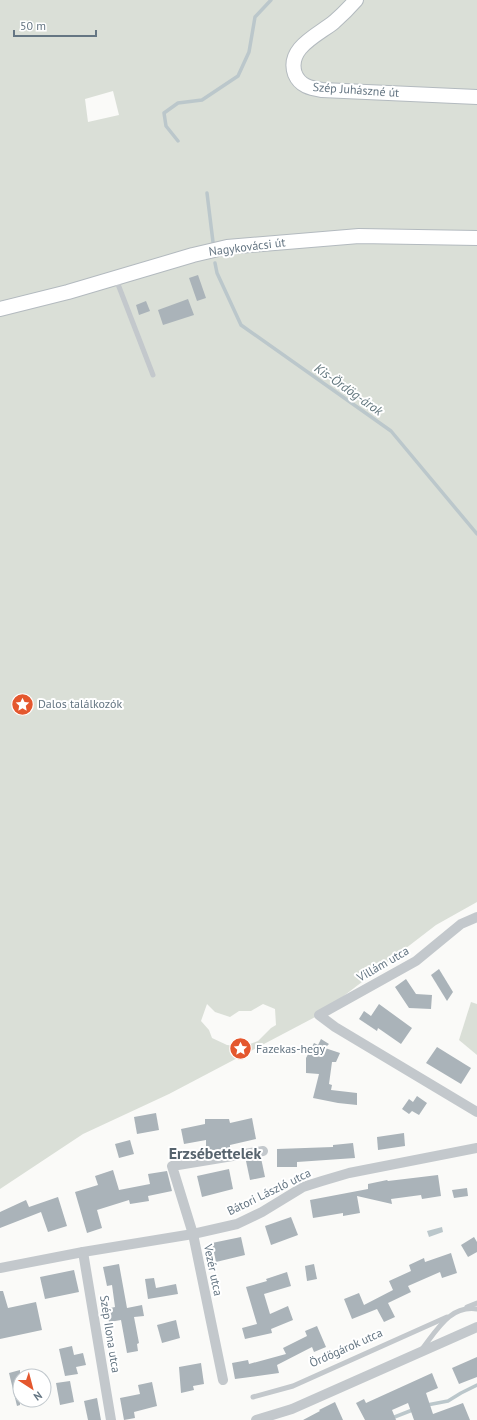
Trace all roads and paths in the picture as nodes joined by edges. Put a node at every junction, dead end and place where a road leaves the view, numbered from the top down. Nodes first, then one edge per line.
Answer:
1 (356, 0) edge
2 (477, 97) edge
3 (477, 238) edge
4 (116, 278) junction
5 (0, 308) edge
6 (153, 375) dead end
7 (477, 917) edge
8 (477, 1112) edge
9 (477, 1148) edge
10 (263, 1151) dead end
11 (193, 1234) junction
12 (83, 1252) junction
13 (0, 1268) edge
14 (477, 1303) edge
15 (466, 1308) junction
16 (477, 1309) edge
17 (447, 1317) junction
18 (477, 1327) edge
19 (418, 1355) junction
20 (223, 1380) dead end
21 (253, 1398) dead end
22 (111, 1420) edge
23 (256, 1420) edge

1 - 2 street, Szép Juhászné út
3 - 4 street, Nagykovácsi út
4 - 5 street, Nagykovácsi út
4 - 6 lane
7 - 8 street, Villám utca
9 - 11 street, Bátori László utca
10 - 11 street, Vezér utca
11 - 12 street, Bátori László utca
11 - 20 street, Vezér utca
12 - 13 street, Bátori László utca
12 - 22 street, Szép Ilona utca
14 - 15 lane, Ördögárok utca
15 - 16 lane
15 - 17 lane, Ördögárok utca
17 - 19 lane, Ördögárok utca
17 - 21 lane, Ördögárok utca
18 - 19 street, Ördögárok utca
19 - 23 street, Ördögárok utca

